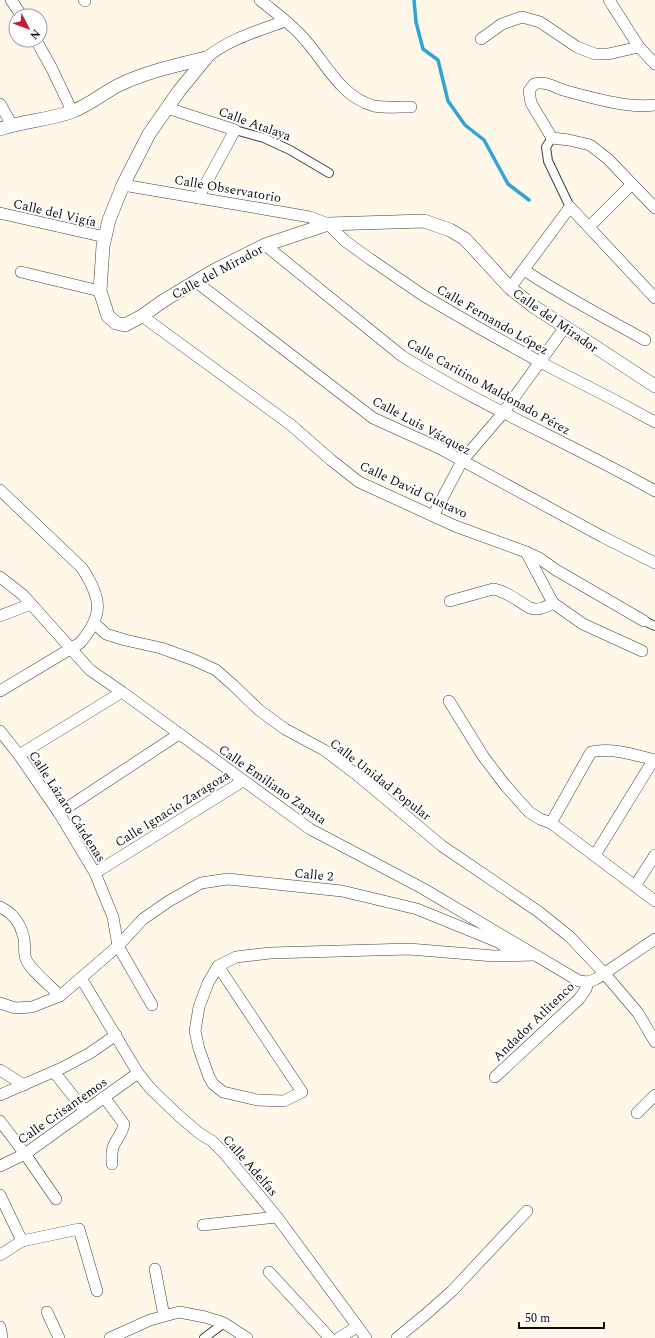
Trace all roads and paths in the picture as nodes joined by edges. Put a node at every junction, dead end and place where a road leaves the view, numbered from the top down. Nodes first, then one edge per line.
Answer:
1 (260, 0) edge
2 (609, 0) edge
3 (285, 21) junction
4 (481, 39) dead end
5 (639, 47) junction
6 (40, 48) edge
7 (206, 58) junction
8 (655, 64) edge
9 (0, 104) edge
10 (655, 105) edge
11 (411, 107) dead end
12 (167, 108) junction
13 (72, 111) junction
14 (6, 127) edge
15 (235, 130) junction
16 (552, 138) junction
17 (329, 173) dead end
18 (632, 184) junction
19 (123, 185) junction
20 (198, 198) junction
21 (570, 206) junction
22 (655, 208) edge
23 (0, 213) edge
24 (328, 224) junction
25 (589, 227) junction
26 (105, 238) junction
27 (265, 245) junction
28 (524, 270) junction
29 (22, 272) dead end
30 (195, 282) junction
31 (510, 288) junction
32 (100, 291) junction
33 (655, 298) edge
34 (142, 316) junction
35 (565, 327) junction
36 (645, 340) dead end
37 (540, 362) junction
38 (655, 386) edge
39 (503, 413) junction
40 (655, 422) edge
41 (462, 461) junction
42 (0, 490) edge
43 (655, 491) edge
44 (433, 516) junction
45 (526, 552) junction
46 (655, 563) edge
47 (0, 577) edge
48 (450, 601) dead end
49 (553, 603) junction
50 (31, 604) junction
51 (0, 616) edge
52 (644, 621) joint
53 (94, 623) junction
54 (655, 626) edge
55 (71, 649) junction
56 (642, 651) dead end
57 (0, 691) edge
58 (122, 692) junction
59 (448, 701) dead end
60 (0, 731) edge
61 (179, 734) junction
62 (18, 755) junction
63 (654, 760) edge
64 (243, 781) junction
65 (59, 813) junction
66 (551, 823) junction
67 (595, 855) junction
68 (655, 855) edge
69 (95, 873) junction
70 (635, 886) junction
71 (655, 901) edge
72 (0, 907) edge
73 (655, 939) edge
74 (118, 946) junction
75 (518, 955) junction
76 (534, 955) junction
77 (218, 966) junction
78 (604, 973) junction
79 (81, 978) junction
80 (588, 982) junction
81 (60, 996) junction
82 (0, 1004) edge
83 (152, 1005) dead end
84 (116, 1035) junction
85 (655, 1042) edge
86 (0, 1070) edge
87 (54, 1072) junction
88 (138, 1073) junction
89 (495, 1077) dead end
90 (24, 1085) junction
91 (0, 1095) edge
92 (655, 1095) edge
93 (104, 1097) junction
94 (85, 1111) junction
95 (637, 1113) dead end
96 (0, 1121) edge
97 (25, 1154) junction
98 (112, 1164) dead end
99 (0, 1166) edge
100 (0, 1195) edge
101 (56, 1199) dead end
102 (527, 1211) dead end
103 (278, 1217) junction
104 (203, 1225) dead end
105 (22, 1240) junction
106 (0, 1255) edge
107 (155, 1269) dead end
108 (269, 1272) dead end
109 (97, 1291) dead end
110 (47, 1312) dead end
111 (164, 1316) junction
112 (224, 1323) junction
113 (357, 1327) junction
114 (59, 1338) edge
115 (110, 1338) edge
116 (204, 1338) edge
117 (247, 1338) edge
118 (330, 1338) edge
119 (339, 1338) edge
120 (366, 1338) edge
121 (397, 1338) edge

1 - 3 street
2 - 5 street
3 - 7 street, Calle del Mirador
3 - 11 street
4 - 5 street
5 - 8 street
6 - 13 street
7 - 12 street, Calle del Mirador
7 - 13 street
9 - 14 street
10 - 16 street
12 - 15 street, Calle Atalaya
12 - 19 street, Calle del Mirador
13 - 14 street
15 - 17 street, Calle Atalaya
15 - 20 street
16 - 18 street
16 - 21 street
18 - 22 street
18 - 25 street
19 - 20 street, Calle Observatorio
19 - 26 street, Calle del Mirador
20 - 24 street, Calle Observatorio
21 - 25 street
21 - 28 street
23 - 26 street, Calle del Vigía
24 - 27 street, Calle del Mirador
24 - 31 street, Calle del Mirador
24 - 37 street, Calle Fernando López
25 - 33 street
26 - 32 street, Calle del Mirador
27 - 30 street, Calle del Mirador
27 - 39 street, Calle Caritino Maldonado Pérez
28 - 31 street
28 - 36 street
29 - 32 street
30 - 34 street, Calle del Mirador
30 - 41 street, Calle Luis Vázquez
31 - 35 street, Calle del Mirador
32 - 34 street, Calle del Mirador
34 - 44 street, Calle David Gustavo
35 - 37 street
35 - 38 street, Calle del Mirador
37 - 39 street
37 - 40 street, Calle Fernando López
39 - 41 street
39 - 43 street, Calle Caritino Maldonado Pérez
41 - 44 street
41 - 46 street, Calle Luis Vázquez
42 - 53 street
44 - 45 street, Calle David Gustavo
45 - 49 street
45 - 52 street, Calle David Gustavo
47 - 50 street, Calle Emiliano Zapata
48 - 49 street
49 - 56 street
50 - 51 street
50 - 55 street, Calle Emiliano Zapata
52 - 54 street, Calle David Gustavo
53 - 55 street
53 - 78 street, Calle Unidad Popular
55 - 57 street
55 - 58 street, Calle Emiliano Zapata
58 - 61 street, Calle Emiliano Zapata
58 - 62 street
59 - 66 street
60 - 62 street, Calle Lázaro Cárdenas
61 - 64 street, Calle Emiliano Zapata
61 - 65 street
62 - 65 street, Calle Lázaro Cárdenas
63 - 66 street
63 - 67 street
64 - 69 street, Calle Ignacio Zaragoza
64 - 76 street, Calle Emiliano Zapata
65 - 69 street, Calle Lázaro Cárdenas
66 - 67 street
67 - 70 street
68 - 70 street
69 - 74 street, Calle Lázaro Cárdenas
70 - 71 street
72 - 81 street
73 - 78 street
74 - 75 street, Calle 2
74 - 79 street, Calle 2
74 - 83 street
75 - 76 street
75 - 77 street
76 - 80 street, Calle Emiliano Zapata
77 - 77 street
78 - 80 street
78 - 85 street, Calle Unidad Popular
79 - 81 street, Calle 2
79 - 84 street, Calle Adelfas
80 - 89 street, Andador Atlitenco
81 - 82 street, Calle 2
84 - 87 street
84 - 88 street, Calle Adelfas
86 - 90 street
87 - 90 street
87 - 94 street
88 - 93 street, Calle Crisantemos
88 - 103 street, Calle Adelfas
90 - 91 street
92 - 95 street
93 - 94 street, Calle Crisantemos
93 - 98 street
94 - 97 street, Calle Crisantemos
96 - 97 street
97 - 99 street, Calle Crisantemos
97 - 101 street
100 - 105 street
102 - 121 street
103 - 104 street
103 - 113 street, Calle Adelfas
105 - 106 street
105 - 109 street
107 - 111 street
108 - 118 street
110 - 114 street
111 - 112 street
111 - 115 street
112 - 116 street
112 - 117 street
113 - 119 street
113 - 120 street, Calle Adelfas

